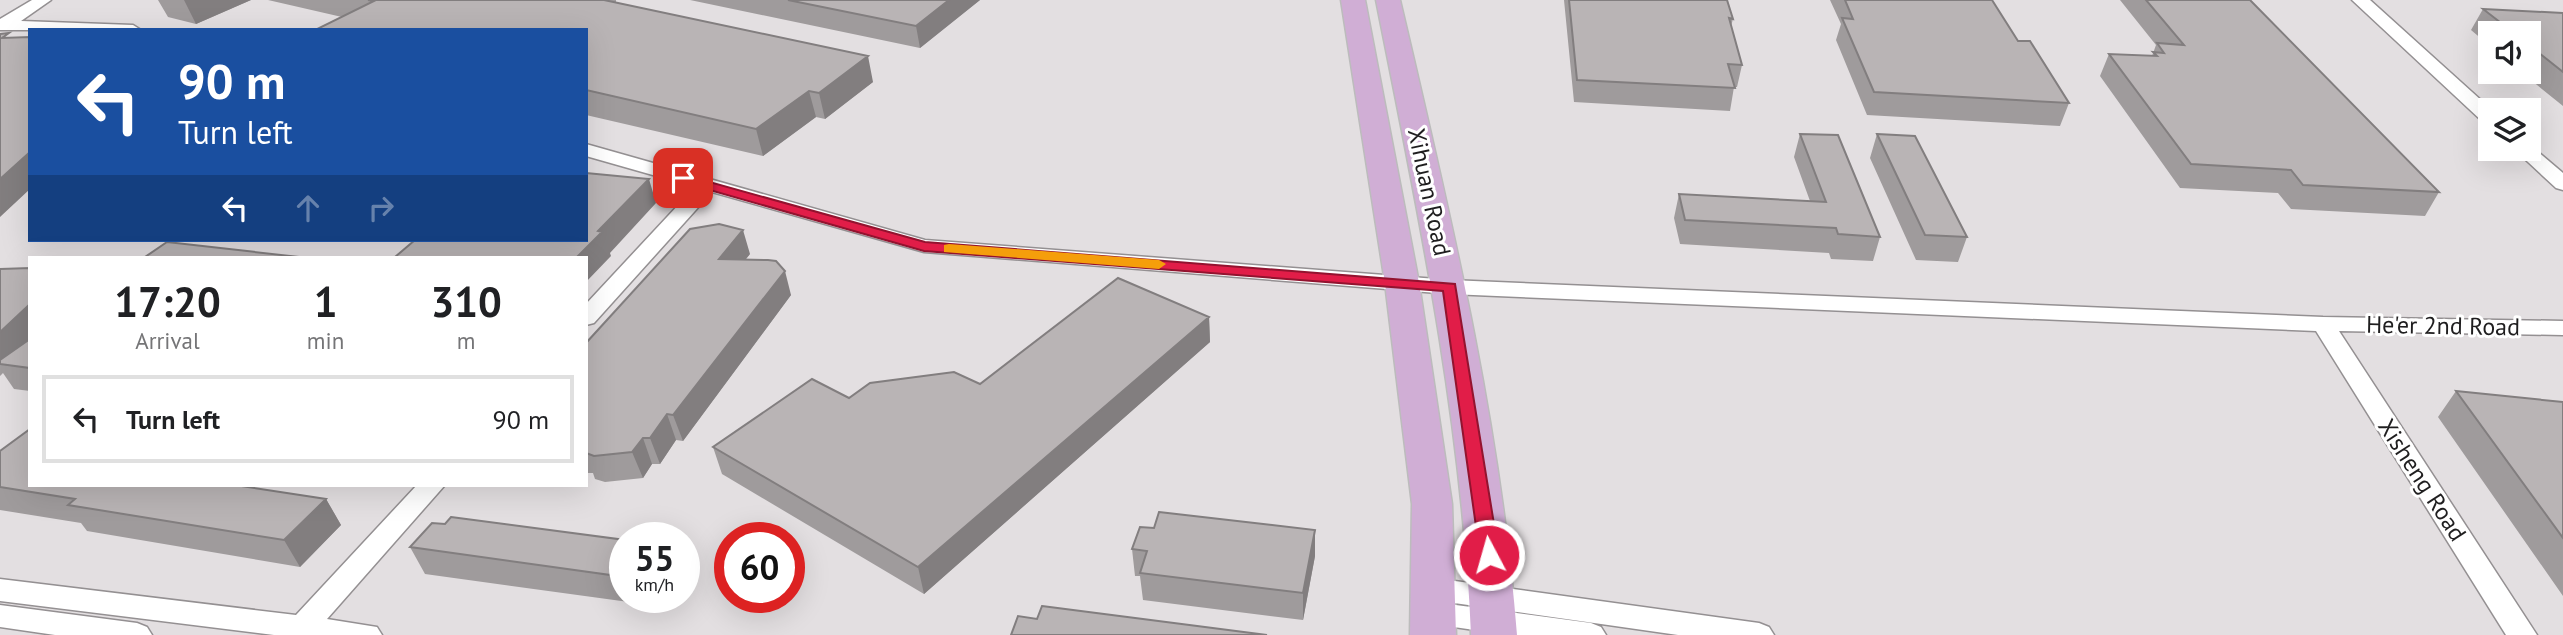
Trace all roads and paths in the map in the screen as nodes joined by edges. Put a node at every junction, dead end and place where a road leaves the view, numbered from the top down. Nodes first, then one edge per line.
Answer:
1 (43, 0) edge
2 (1353, 0) edge
3 (1388, 0) edge
4 (2360, 0) edge
5 (1, 25) edge
6 (80, 28) edge
7 (2478, 107) edge
8 (588, 151) edge
9 (2537, 161) edge
10 (2563, 184) edge
11 (708, 186) junction
12 (1402, 283) junction
13 (1450, 287) junction
14 (588, 315) edge
15 (2323, 324) junction
16 (2563, 328) edge
17 (430, 487) edge
18 (0, 590) edge
19 (173, 611) junction
20 (1433, 613) edge
21 (0, 616) edge
22 (1494, 618) edge
23 (298, 631) edge
24 (137, 635) edge
25 (147, 635) edge
26 (367, 635) edge
27 (1591, 635) edge
28 (1759, 635) edge
29 (2522, 635) edge

1 - 5 street
2 - 12 main road, Xihuan Road
3 - 13 main road, Xihuan Road
4 - 7 street
5 - 6 street
8 - 11 street, He'er 2nd Road
9 - 10 street
11 - 12 street, He'er 2nd Road
11 - 14 street
12 - 13 street, He'er 2nd Road
12 - 20 main road, Xihuan Road
13 - 15 street, He'er 2nd Road
13 - 22 main road, Xihuan Road
15 - 16 street, He'er 2nd Road
15 - 29 street, Xisheng Road
17 - 23 street
18 - 19 street
19 - 23 street
19 - 25 street
20 - 22 street
21 - 24 street
22 - 27 street
22 - 28 street
23 - 26 street

